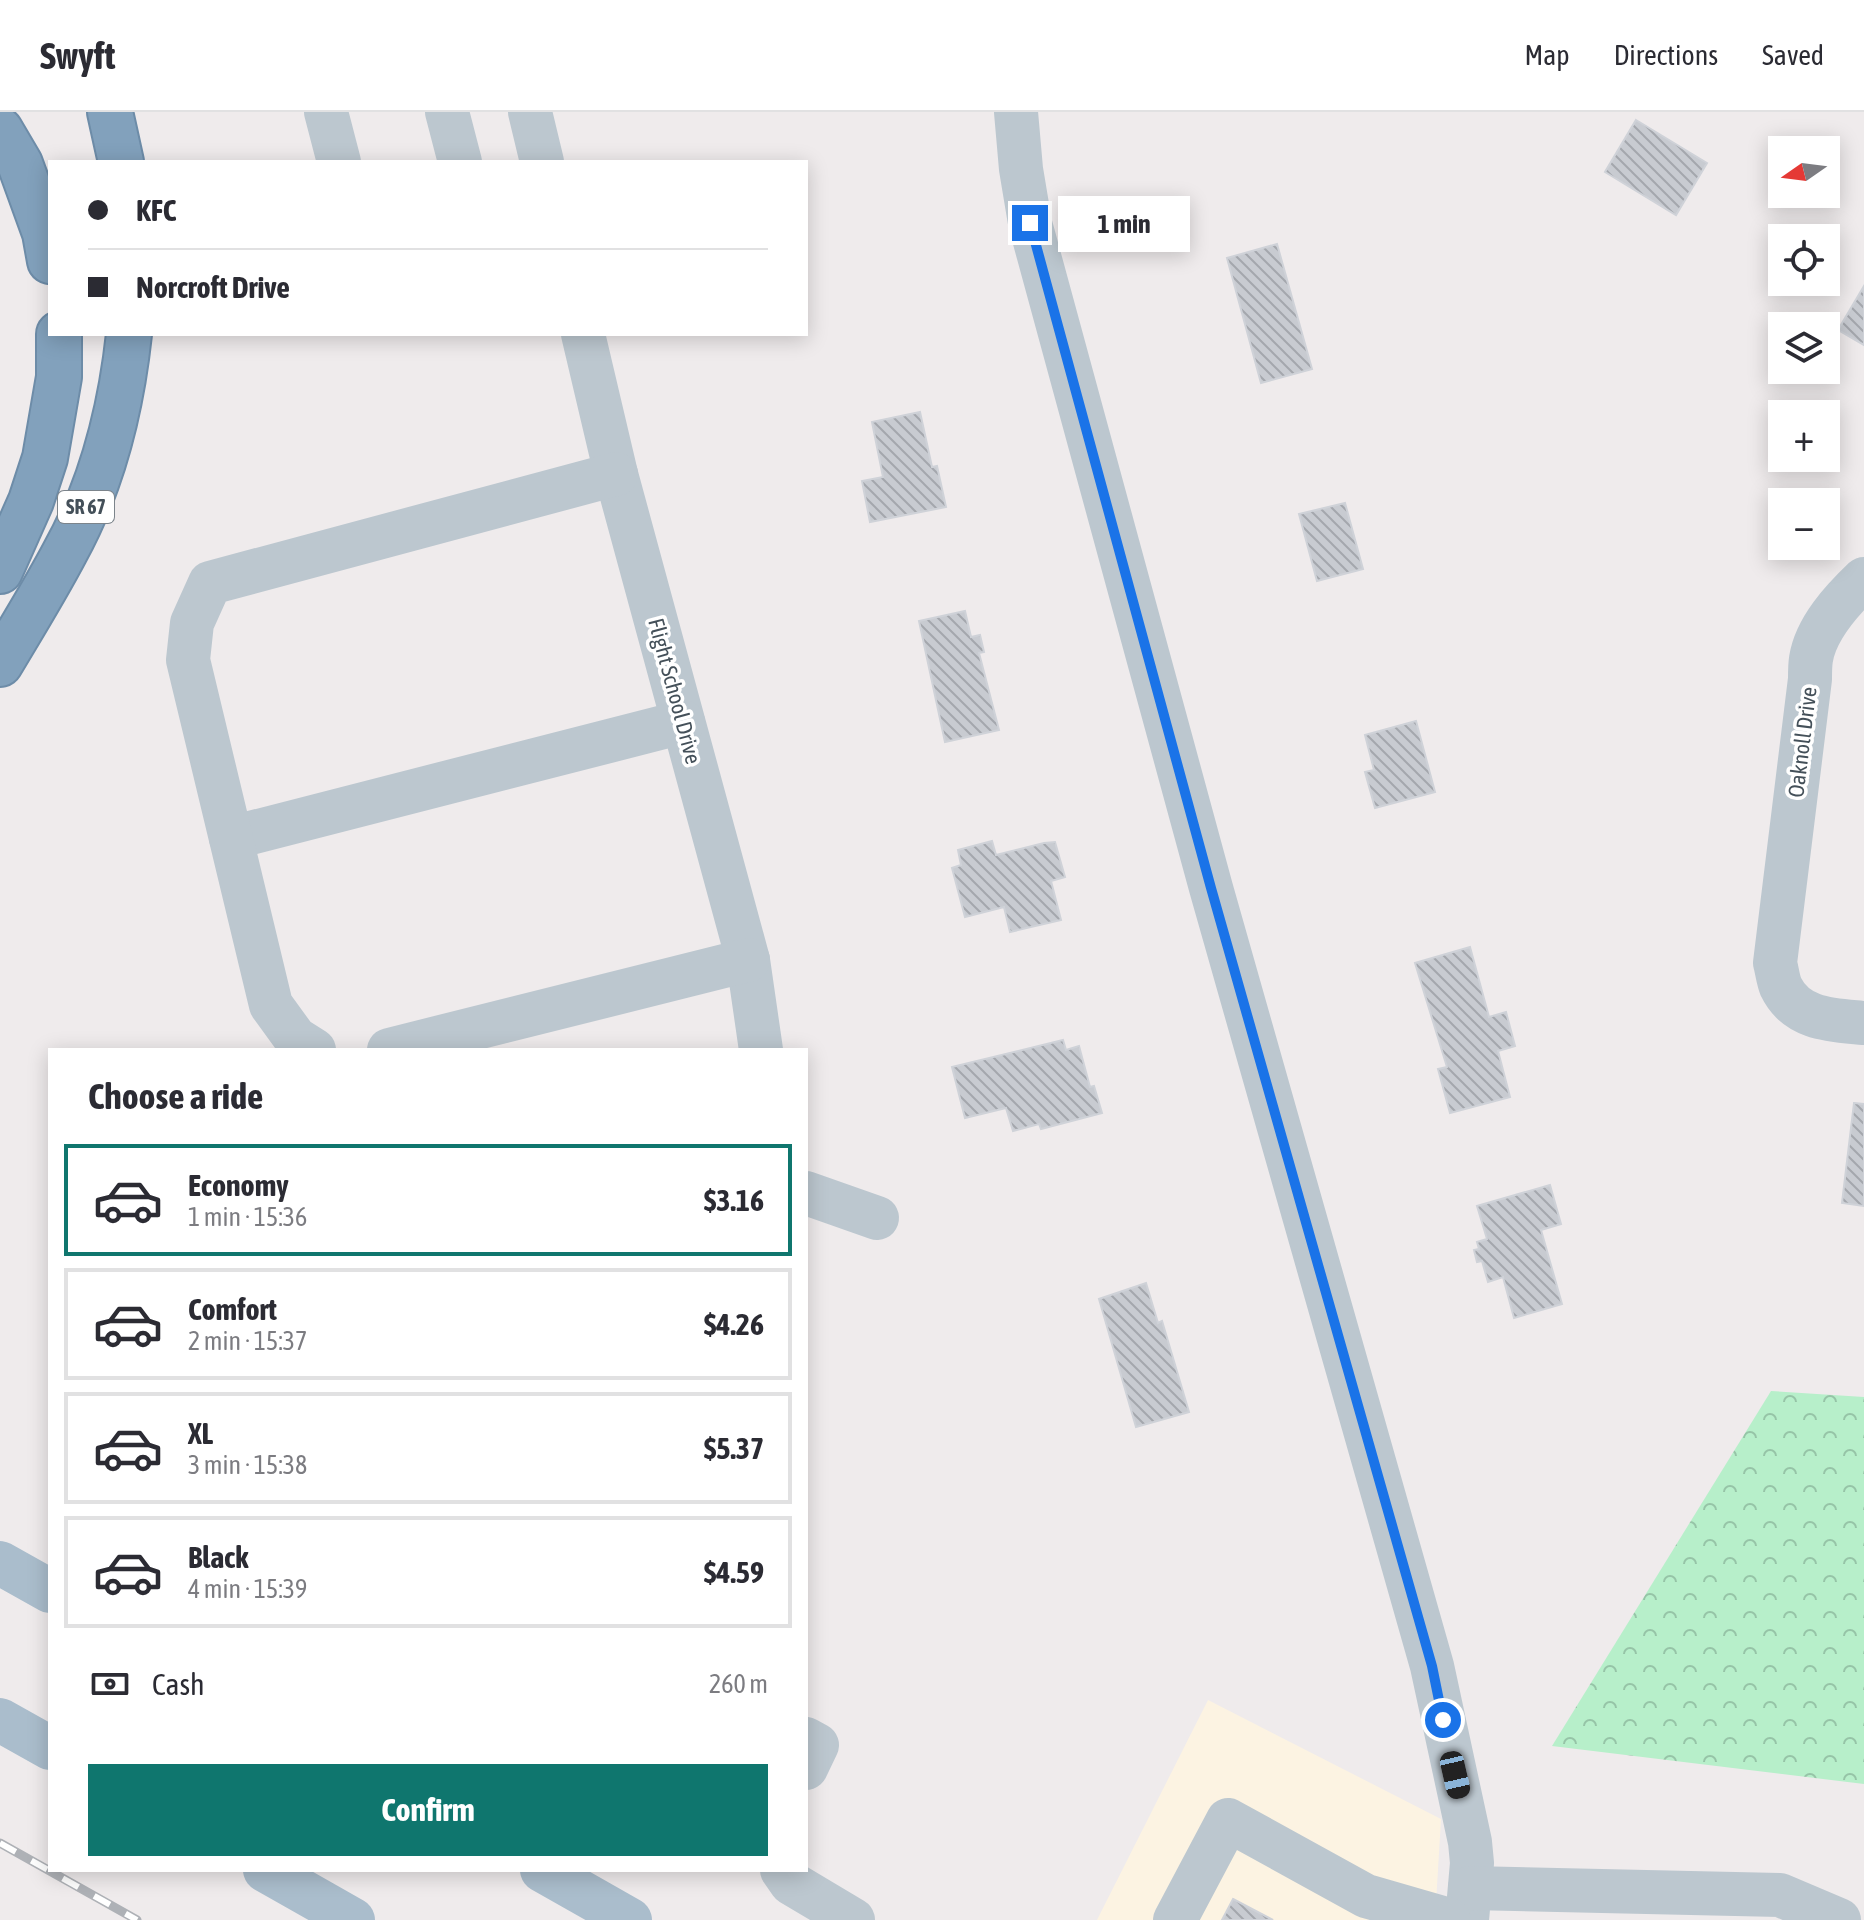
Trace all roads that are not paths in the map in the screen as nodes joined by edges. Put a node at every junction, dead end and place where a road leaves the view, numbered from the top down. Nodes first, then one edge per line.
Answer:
1 (110, 112) edge
2 (326, 112) edge
3 (447, 112) edge
4 (530, 112) edge
5 (1016, 112) edge
6 (0, 130) edge
7 (121, 160) edge
8 (338, 160) edge
9 (459, 160) edge
10 (542, 160) edge
11 (48, 250) edge
12 (59, 336) edge
13 (129, 336) edge
14 (583, 336) edge
15 (616, 474) junction
16 (0, 571) edge
17 (1864, 579) edge
18 (0, 664) edge
19 (683, 722) junction
20 (231, 838) junction
21 (748, 960) junction
22 (1864, 1023) edge
23 (311, 1048) edge
24 (397, 1048) edge
25 (761, 1048) edge
26 (808, 1194) edge
27 (877, 1218) dead end
28 (0, 1563) edge
29 (48, 1590) edge
30 (0, 1720) edge
31 (808, 1740) edge
32 (48, 1747) edge
33 (808, 1764) edge
34 (1246, 1830) junction
35 (269, 1872) edge
36 (546, 1872) edge
37 (783, 1872) edge
38 (1627, 1906) edge
39 (1360, 1908) edge
40 (1462, 1909) edge
41 (353, 1920) edge
42 (630, 1920) edge
43 (853, 1920) edge
44 (1175, 1920) edge
45 (1199, 1920) edge
46 (1839, 1920) edge

1 - 7 highway
2 - 8 street
3 - 9 street
4 - 10 street
5 - 40 street
6 - 11 highway
12 - 16 highway
13 - 18 highway, SR 67
14 - 15 street, Flight School Drive
15 - 19 street, Flight School Drive
15 - 20 street
17 - 22 street, Oaknoll Drive
19 - 20 street
19 - 21 street, Flight School Drive
20 - 23 street
21 - 24 street
21 - 25 street, Flight School Drive
26 - 27 street
28 - 29 main road
30 - 32 main road
31 - 33 street
34 - 39 street
34 - 44 street
34 - 45 street
35 - 41 main road
36 - 42 main road
37 - 43 street
38 - 40 street
38 - 46 street
39 - 40 street

